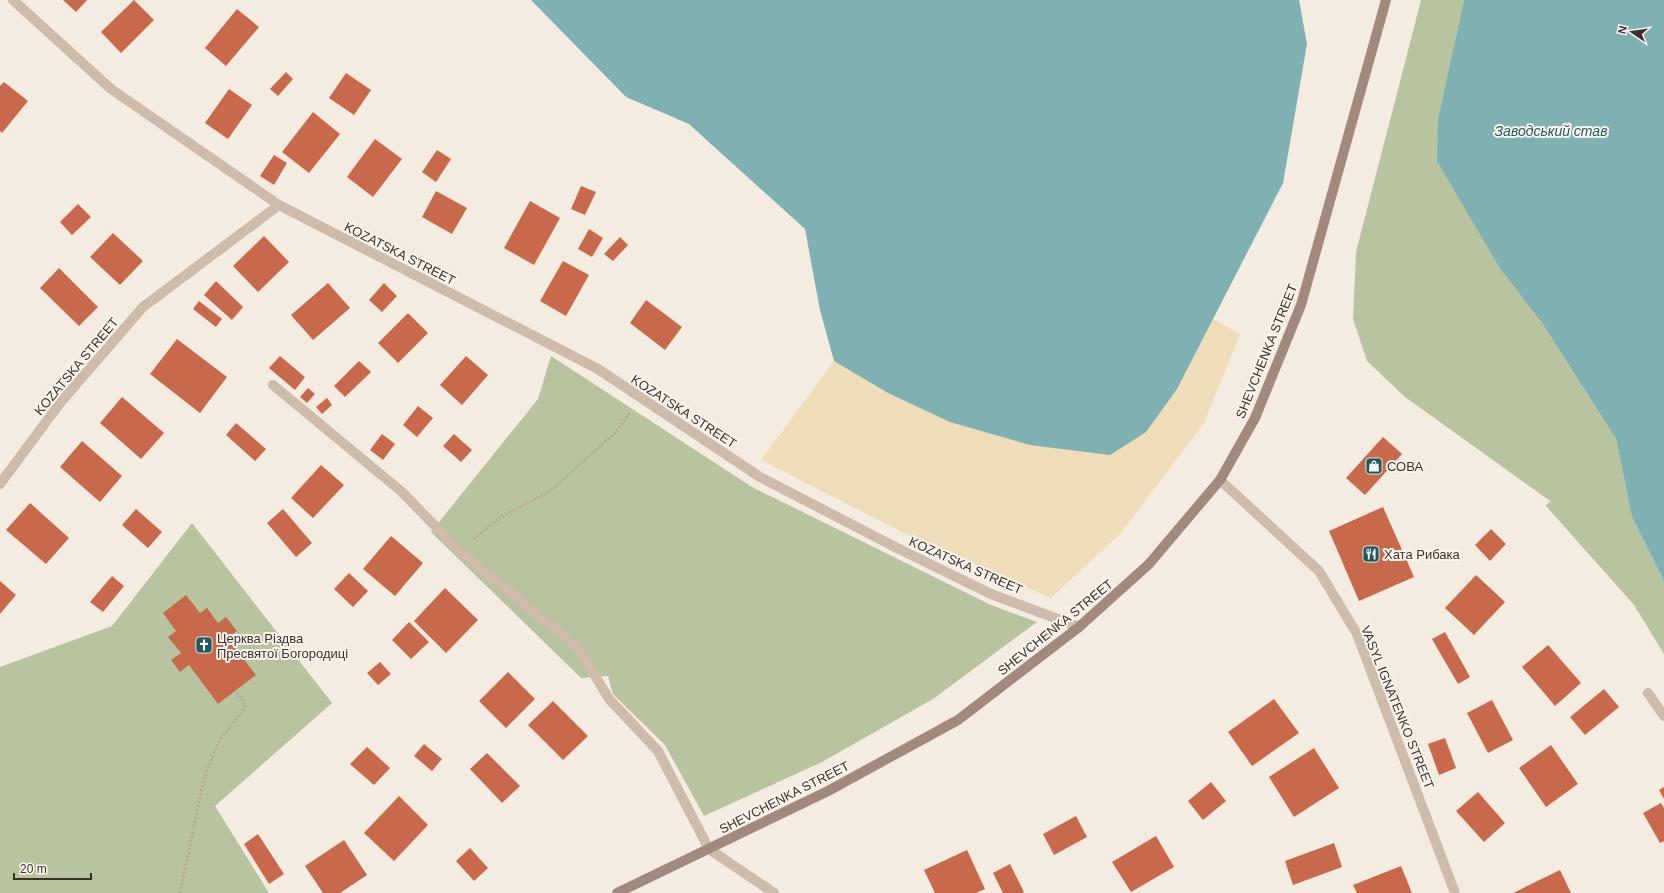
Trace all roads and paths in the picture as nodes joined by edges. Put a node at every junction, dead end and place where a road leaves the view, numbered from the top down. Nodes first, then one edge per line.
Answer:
1 (13, 0) edge
2 (1386, 0) edge
3 (279, 205) junction
4 (272, 385) dead end
5 (642, 399) junction
6 (1220, 480) junction
7 (0, 484) edge
8 (459, 551) junction
9 (1079, 627) junction
10 (236, 691) dead end
11 (1648, 693) dead end
12 (1664, 716) edge
13 (709, 849) junction
14 (180, 893) edge
15 (617, 893) edge
16 (774, 893) edge
17 (1455, 893) edge

1 - 3 street, KOZATSKA STREET
2 - 6 street, SHEVCHENKA STREET
3 - 5 street, KOZATSKA STREET
3 - 7 street, KOZATSKA STREET
4 - 8 street
5 - 8 path
5 - 9 street, KOZATSKA STREET
6 - 9 street, SHEVCHENKA STREET
6 - 17 street, VASYL IGNATENKO STREET
8 - 13 street
9 - 13 street, SHEVCHENKA STREET
10 - 14 path
11 - 12 street
13 - 15 street, SHEVCHENKA STREET
13 - 16 street

